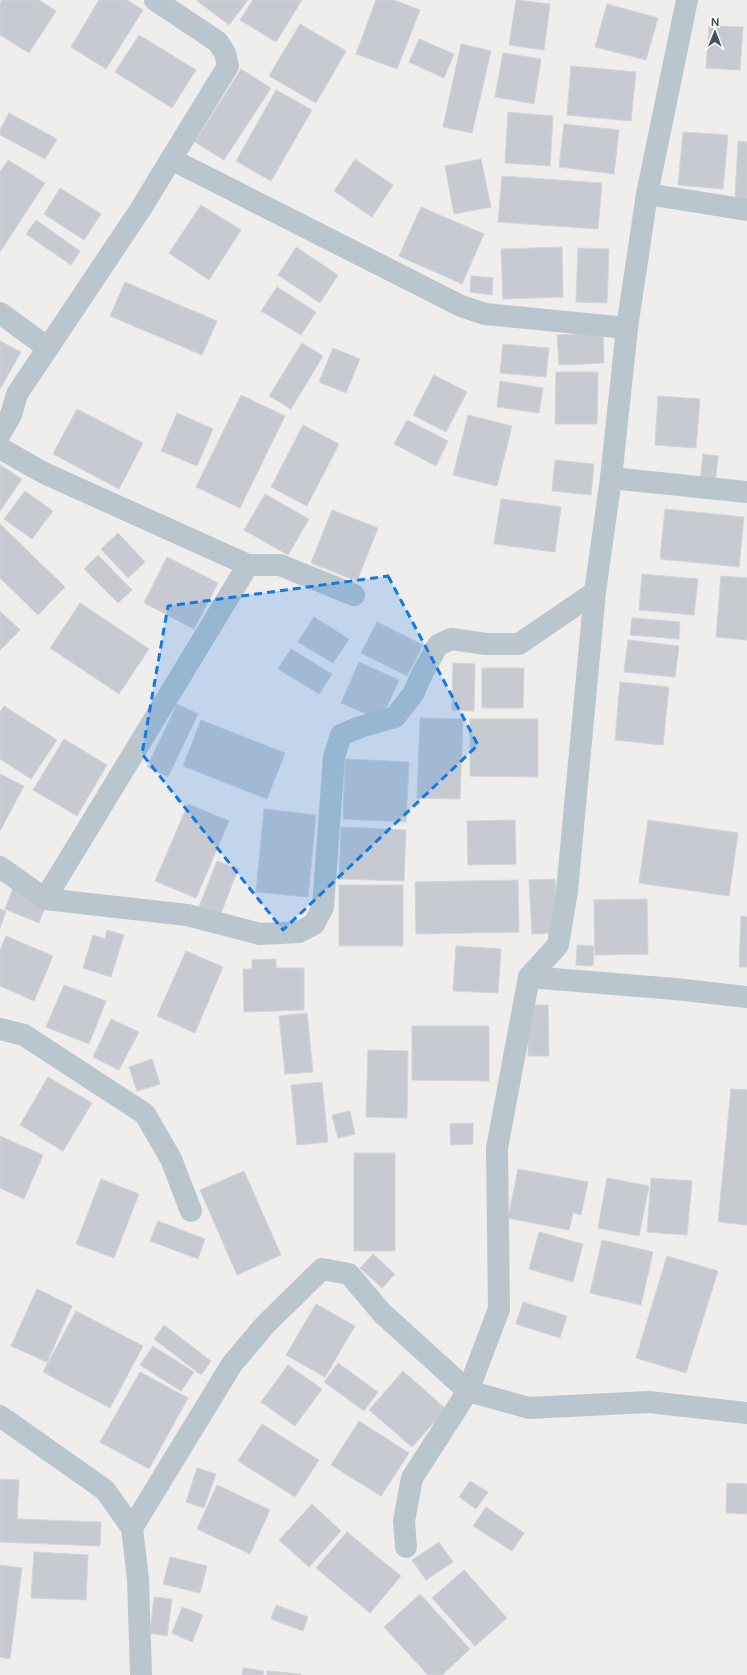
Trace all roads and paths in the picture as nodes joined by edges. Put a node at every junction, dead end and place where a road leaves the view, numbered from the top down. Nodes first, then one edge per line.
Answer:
1 (155, 0) edge
2 (687, 0) edge
3 (171, 159) junction
4 (647, 194) junction
5 (747, 210) edge
6 (0, 313) edge
7 (627, 328) junction
8 (48, 348) junction
9 (0, 434) edge
10 (0, 448) edge
11 (611, 478) junction
12 (747, 492) edge
13 (248, 565) junction
14 (595, 592) junction
15 (354, 595) dead end
16 (0, 867) edge
17 (45, 899) junction
18 (528, 977) junction
19 (747, 998) edge
20 (0, 1029) edge
21 (190, 1211) dead end
22 (468, 1391) junction
23 (747, 1413) edge
24 (0, 1416) edge
25 (132, 1528) junction
26 (406, 1547) dead end
27 (141, 1675) edge

1 - 3 street
2 - 4 street
3 - 7 street
3 - 8 street
4 - 5 street
4 - 7 street
6 - 8 street
7 - 11 street
8 - 9 street
10 - 13 street
11 - 12 street
11 - 14 street
13 - 15 street
13 - 17 street
14 - 17 street
14 - 18 street
16 - 17 street
18 - 19 street
18 - 22 street
20 - 21 street
22 - 23 street
22 - 25 street
22 - 26 street
24 - 25 street
25 - 27 street

